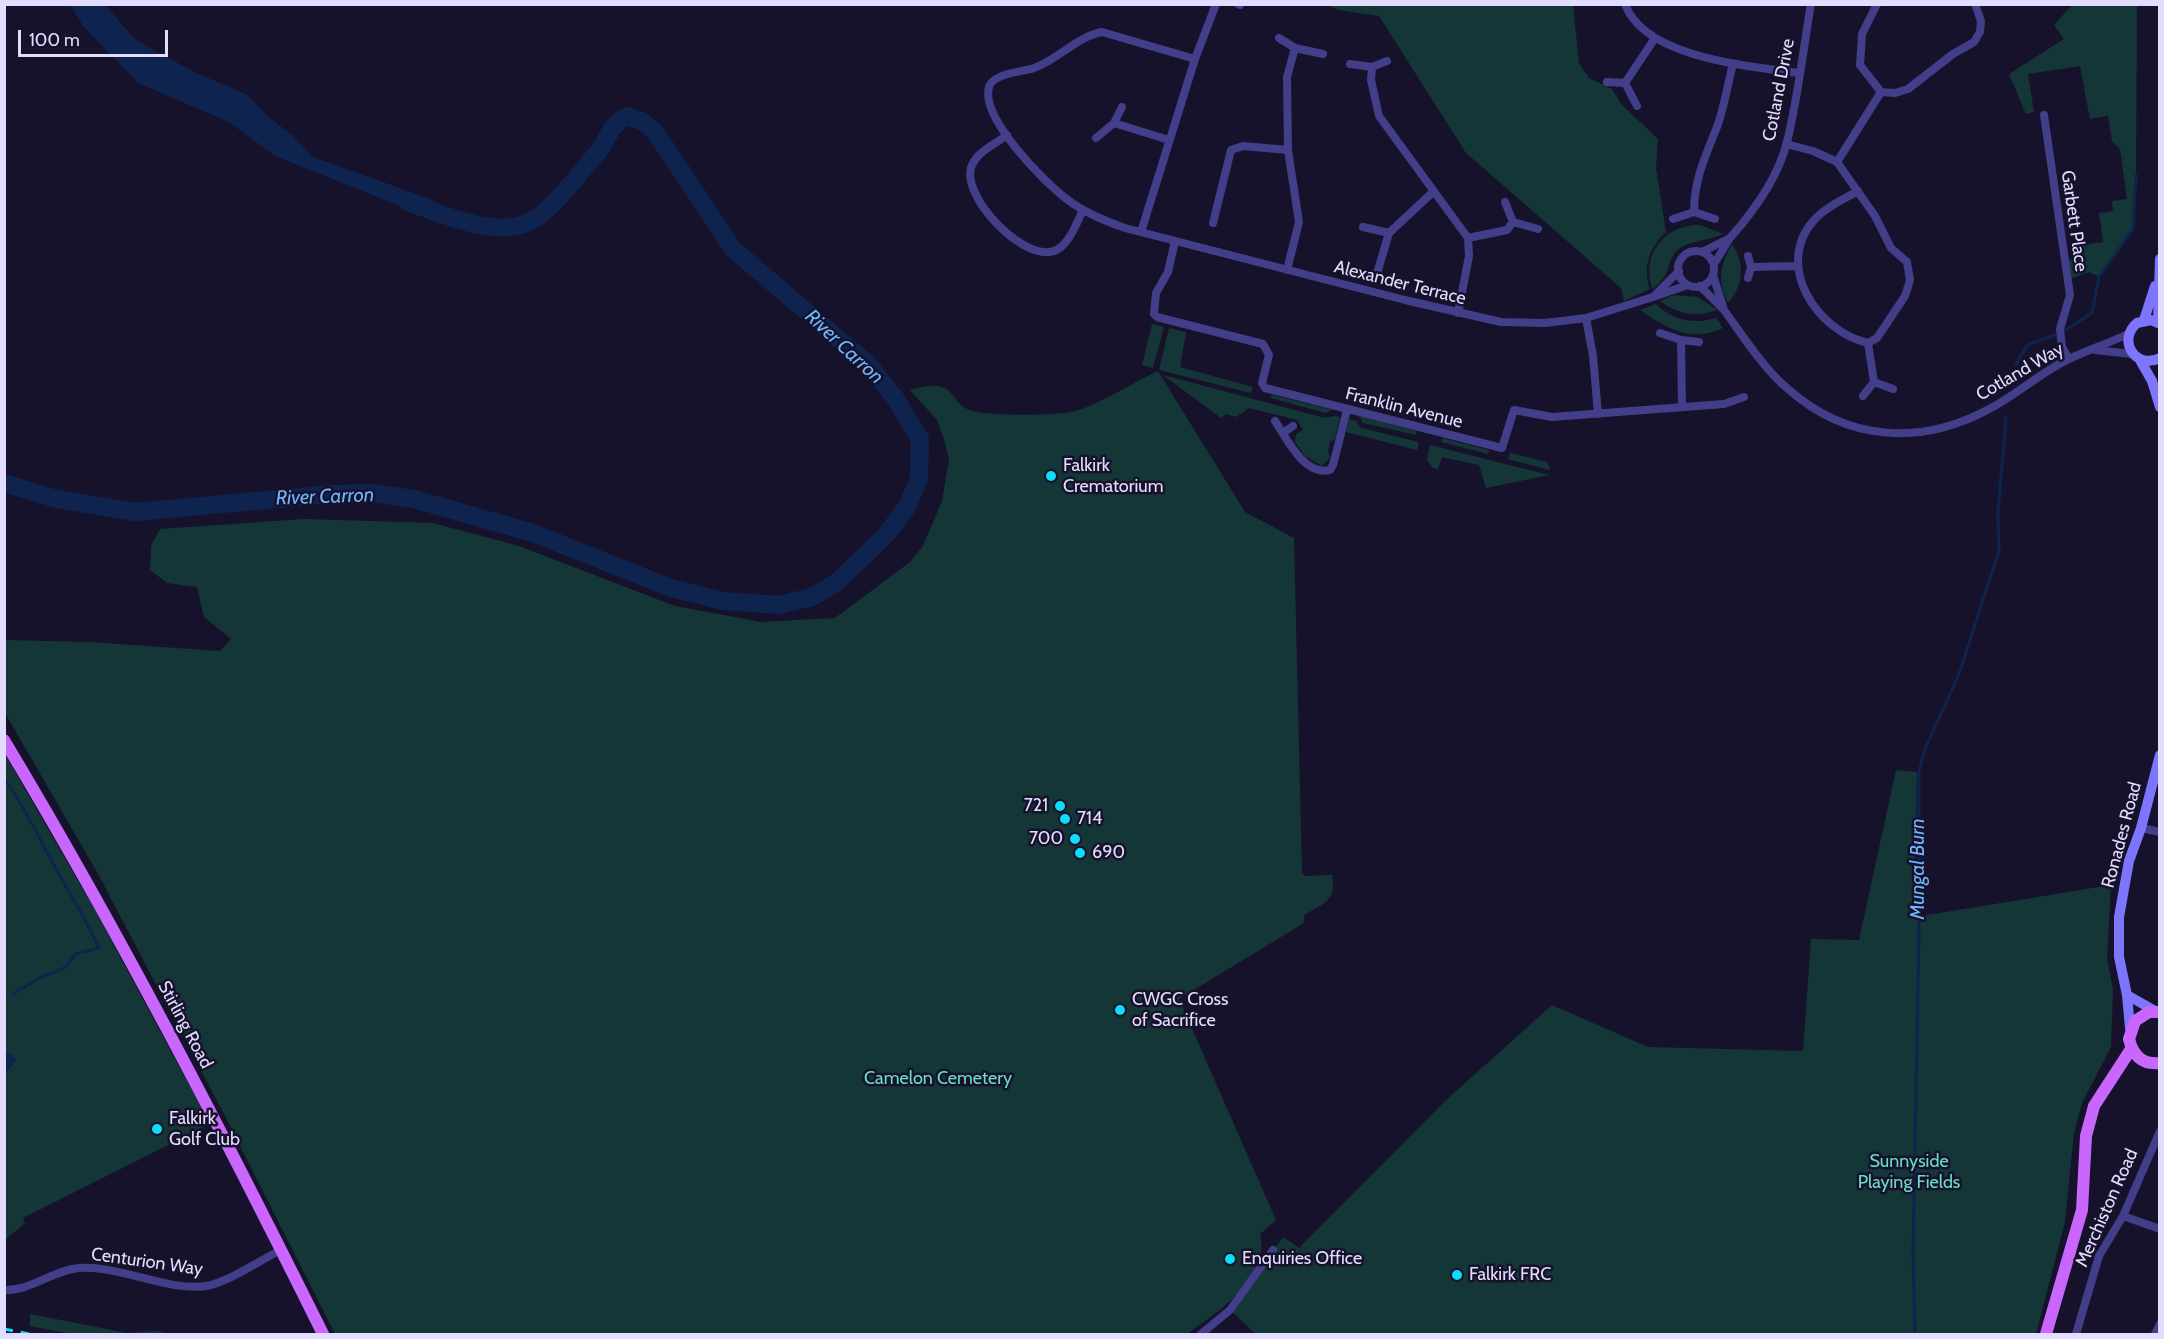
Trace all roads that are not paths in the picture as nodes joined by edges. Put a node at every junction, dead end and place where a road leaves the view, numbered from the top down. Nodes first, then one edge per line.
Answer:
1 (1216, 4) edge
2 (1625, 4) edge
3 (1811, 4) edge
4 (1877, 4) edge
5 (1975, 4) edge
6 (1279, 38) dead end
7 (1654, 38) junction
8 (1295, 48) junction
9 (1323, 54) dead end
10 (1195, 59) junction
11 (1387, 61) dead end
12 (1350, 64) dead end
13 (1733, 64) junction
14 (1372, 67) junction
15 (1798, 73) junction
16 (1607, 82) dead end
17 (1625, 83) junction
18 (1881, 92) junction
19 (1637, 106) dead end
20 (1122, 107) dead end
21 (2044, 115) dead end
22 (1114, 123) junction
23 (1007, 135) junction
24 (1096, 138) dead end
25 (1170, 140) junction
26 (1786, 144) junction
27 (1288, 150) junction
28 (1837, 162) junction
29 (1434, 191) junction
30 (1858, 191) junction
31 (1505, 202) dead end
32 (1083, 210) junction
33 (1694, 212) junction
34 (1673, 219) dead end
35 (1715, 219) dead end
36 (1513, 222) junction
37 (1213, 223) dead end
38 (1364, 227) dead end
39 (1538, 229) dead end
40 (1141, 232) junction
41 (1389, 233) junction
42 (1468, 238) junction
43 (1730, 238) junction
44 (1175, 241) junction
45 (1702, 252) junction
46 (1748, 256) dead end
47 (2160, 259) edge
48 (1714, 264) junction
49 (1796, 266) junction
50 (1751, 267) junction
51 (1287, 270) junction
52 (1378, 270) dead end
53 (1678, 271) junction
54 (1713, 275) junction
55 (2158, 275) junction
56 (1748, 278) dead end
57 (1688, 285) junction
58 (1701, 286) junction
59 (1653, 297) junction
60 (1724, 310) junction
61 (1458, 313) junction
62 (1586, 318) junction
63 (2145, 320) junction
64 (2159, 323) edge
65 (1660, 333) dead end
66 (2128, 334) junction
67 (1681, 340) junction
68 (1699, 342) dead end
69 (1868, 343) junction
70 (2094, 350) junction
71 (2136, 357) junction
72 (2160, 357) edge
73 (2069, 359) junction
74 (1874, 382) junction
75 (1893, 389) dead end
76 (1863, 396) dead end
77 (1744, 397) dead end
78 (1682, 407) junction
79 (2160, 407) edge
80 (1347, 410) junction
81 (1598, 414) junction
82 (1275, 421) dead end
83 (1293, 426) dead end
84 (1283, 433) junction
85 (4, 740) edge
86 (2160, 755) edge
87 (2141, 828) junction
88 (2160, 832) edge
89 (2127, 996) junction
90 (2158, 1012) edge
91 (2130, 1028) junction
92 (2132, 1050) junction
93 (2146, 1062) junction
94 (2160, 1063) edge
95 (2113, 1075) junction
96 (2160, 1131) edge
97 (2123, 1215) junction
98 (2160, 1229) edge
99 (281, 1250) junction
100 (1273, 1250) dead end
101 (4, 1290) edge
102 (2160, 1324) edge
103 (323, 1335) edge
104 (1201, 1335) edge
105 (2046, 1335) edge
106 (2076, 1335) edge
107 (2156, 1335) edge

1 - 10 street
2 - 7 street
3 - 15 street, Cotland Drive
4 - 18 street
5 - 18 street
6 - 8 street
7 - 13 street
7 - 17 street
8 - 9 street
8 - 27 street
10 - 23 street
10 - 25 street
11 - 14 street
12 - 14 street
13 - 15 street
13 - 33 street
14 - 29 street
15 - 26 street, Cotland Drive
16 - 17 street
17 - 19 street
18 - 28 street
20 - 22 street
21 - 73 street, Garbett Place
22 - 24 street
22 - 25 street
23 - 32 street
23 - 32 street
25 - 40 street
26 - 28 street
26 - 43 street, Cotland Drive
27 - 37 street
27 - 51 street
28 - 30 street
29 - 41 street
29 - 42 street
30 - 49 street
30 - 69 street
31 - 36 street
32 - 40 street
33 - 34 street
33 - 35 street
36 - 39 street
36 - 42 street
38 - 41 street
40 - 44 street, Alexander Terrace
41 - 52 street
42 - 61 street
43 - 45 street, Cotland Drive
43 - 48 street, Cotland Drive
44 - 51 street, Alexander Terrace
44 - 80 street, Franklin Avenue
45 - 48 street
45 - 53 street, Cotland Drive
46 - 50 street
47 - 55 main road
48 - 54 street, Cotland Drive
49 - 50 street
49 - 69 street
50 - 56 street
51 - 61 street, Alexander Terrace
53 - 57 street
53 - 59 street, Cotland Drive
54 - 58 street
54 - 60 street, Cotland Way
55 - 63 main road
55 - 64 main road
57 - 58 street
57 - 59 street
58 - 60 street, Cotland Way
59 - 62 street, Alexander Terrace
60 - 73 street, Cotland Way
61 - 62 street, Alexander Terrace
62 - 81 street
63 - 64 main road
63 - 66 main road
65 - 67 street
66 - 70 street, Cotland Way
66 - 71 main road
67 - 68 street
67 - 78 street
69 - 74 street
70 - 71 street, Cotland Way
70 - 73 street, Cotland Way
71 - 72 main road
71 - 79 main road
74 - 75 street
74 - 76 street
77 - 78 street, Franklin Avenue
78 - 81 street, Franklin Avenue
80 - 81 street, Franklin Avenue
80 - 84 street
82 - 84 street
83 - 84 street
85 - 99 main road, Stirling Road
86 - 87 main road, Ronades Road
87 - 88 street
87 - 89 main road, Ronades Road
89 - 90 main road
89 - 91 main road, Ronades Road
90 - 91 main road
91 - 92 main road
92 - 93 main road
92 - 95 main road
93 - 94 main road
93 - 95 main road
95 - 105 main road
96 - 97 street, Merchiston Road
97 - 98 street
97 - 106 street, Merchiston Road
99 - 101 street, Centurion Way
99 - 103 main road, Stirling Road
100 - 104 street
102 - 107 street

